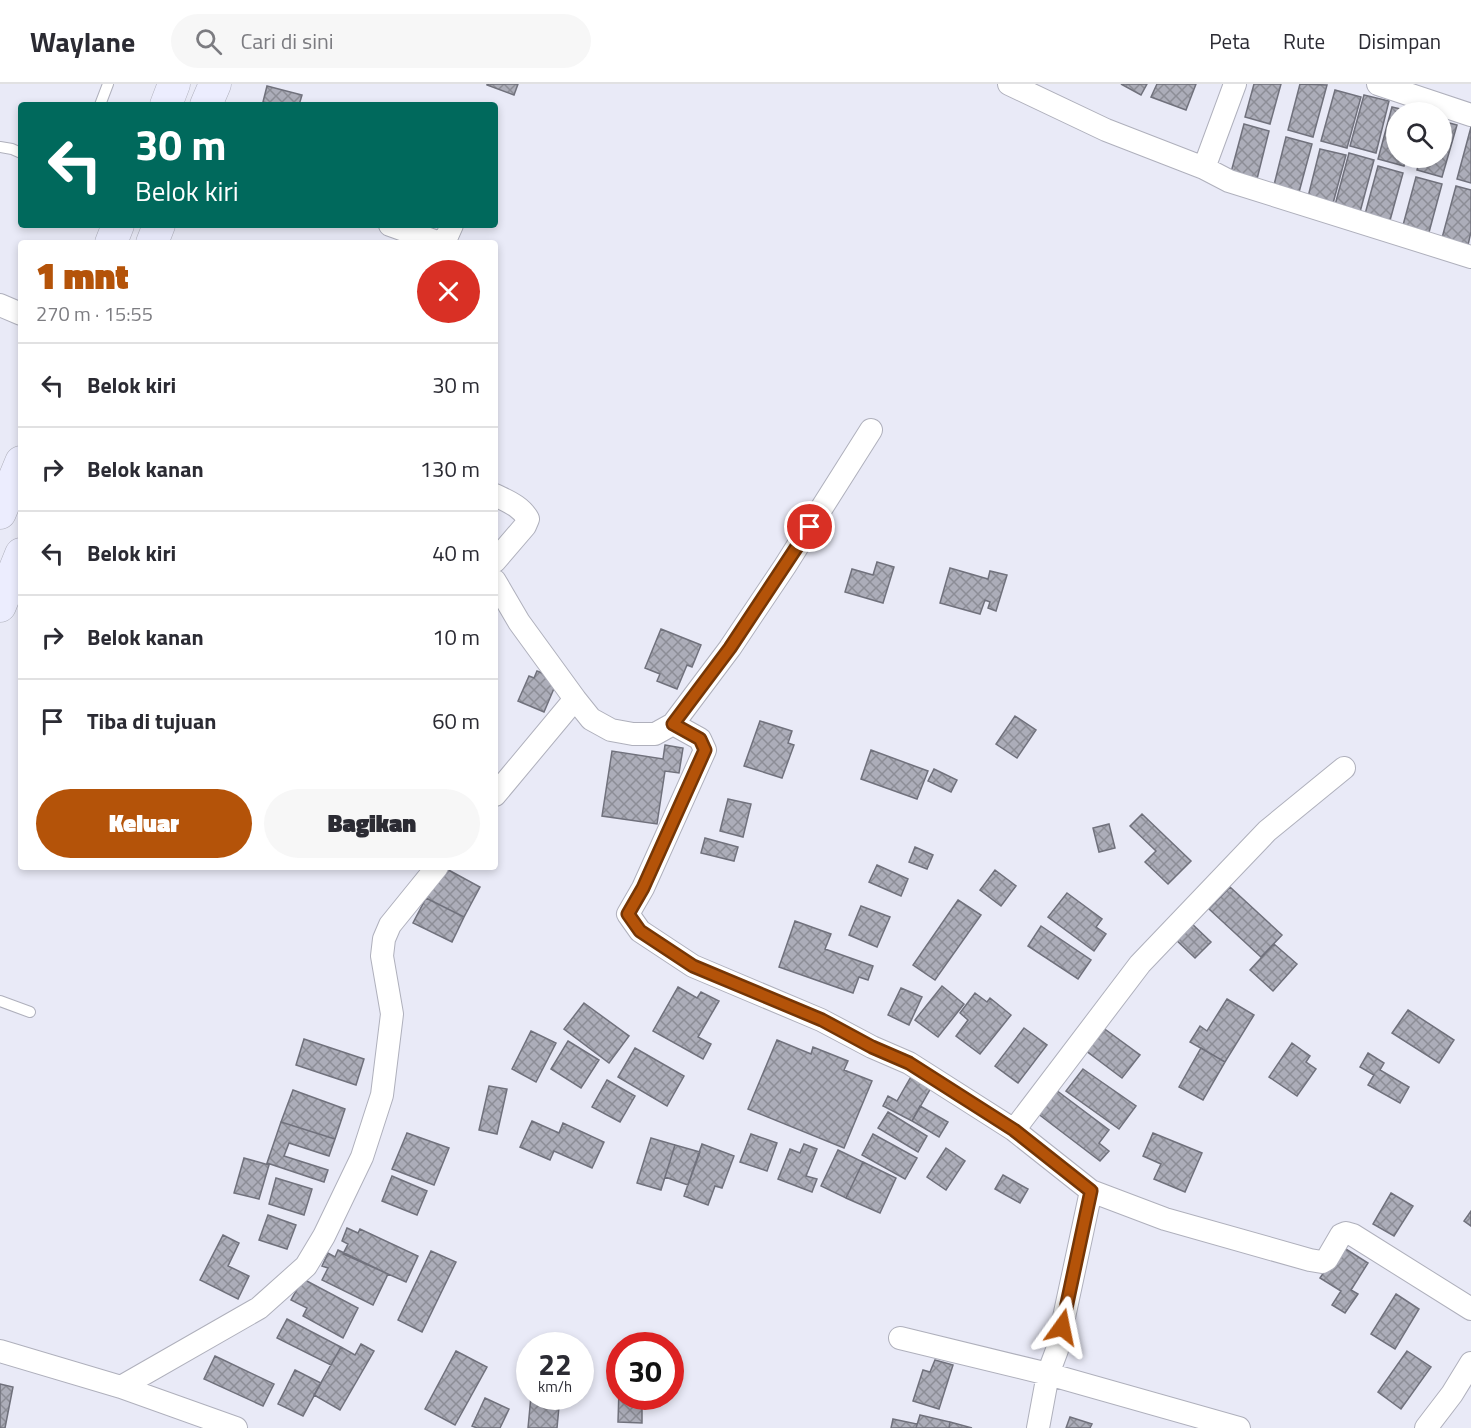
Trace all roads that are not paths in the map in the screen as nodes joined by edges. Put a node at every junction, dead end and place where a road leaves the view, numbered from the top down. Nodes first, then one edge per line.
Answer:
1 (108, 84) edge
2 (174, 84) edge
3 (214, 84) edge
4 (1009, 84) edge
5 (1235, 84) edge
6 (1378, 84) edge
7 (101, 102) edge
8 (167, 102) edge
9 (207, 102) edge
10 (1471, 115) edge
11 (0, 147) edge
12 (18, 152) edge
13 (1204, 168) junction
14 (399, 228) edge
15 (433, 240) edge
16 (1471, 257) edge
17 (0, 305) edge
18 (18, 313) edge
19 (871, 430) dead end
20 (18, 469) edge
21 (498, 496) edge
22 (0, 513) edge
23 (498, 558) edge
24 (18, 561) edge
25 (498, 586) edge
26 (0, 606) edge
27 (575, 699) junction
28 (673, 724) junction
29 (1344, 768) dead end
30 (498, 791) edge
31 (435, 870) edge
32 (0, 1001) edge
33 (30, 1012) dead end
34 (1014, 1130) junction
35 (1091, 1191) junction
36 (1471, 1309) edge
37 (900, 1338) dead end
38 (0, 1351) edge
39 (1471, 1363) edge
40 (1048, 1374) junction
41 (121, 1387) junction
42 (236, 1428) edge
43 (1038, 1428) edge
44 (1239, 1428) edge
45 (1426, 1428) edge

1 - 7 lane
2 - 8 main road
3 - 9 main road
4 - 13 street
5 - 13 street
6 - 10 street
11 - 12 lane
13 - 16 street
14 - 15 street
17 - 18 street
19 - 28 street
20 - 22 main road
21 - 23 street
24 - 26 main road
25 - 27 street
27 - 28 street
27 - 30 street
28 - 34 street
29 - 34 street
31 - 41 street
32 - 33 lane
34 - 35 street
35 - 36 street
35 - 40 street
37 - 40 street
38 - 41 street
39 - 45 street
40 - 43 street
40 - 44 street
41 - 42 street

